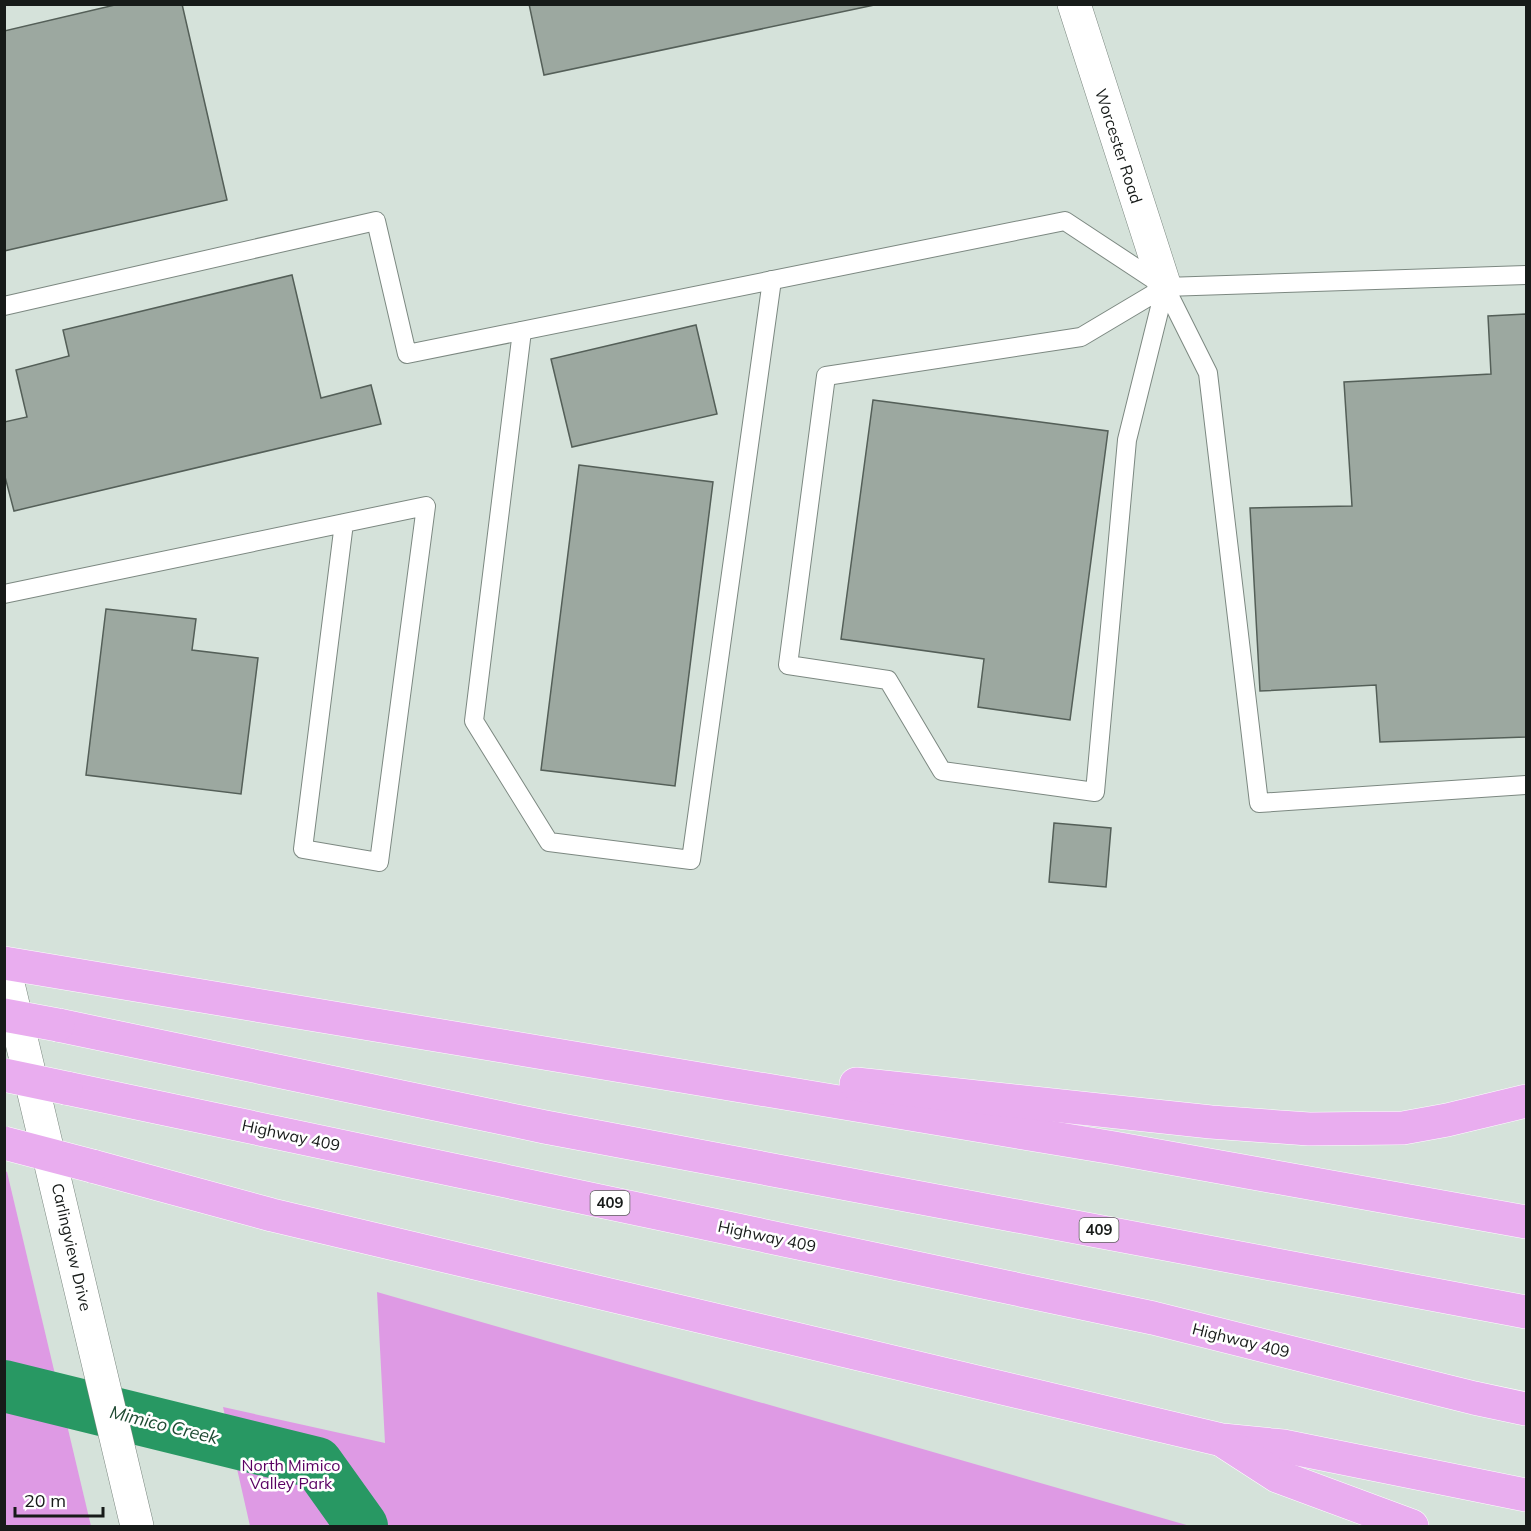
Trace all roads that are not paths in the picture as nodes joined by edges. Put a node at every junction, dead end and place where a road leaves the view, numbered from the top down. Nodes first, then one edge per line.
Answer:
1 (1074, 4) edge
2 (1527, 275) edge
3 (771, 280) junction
4 (1165, 287) junction
5 (4, 306) edge
6 (522, 331) junction
7 (344, 523) junction
8 (4, 594) edge
9 (1527, 785) edge
10 (4, 963) edge
11 (4, 967) edge
12 (4, 1015) edge
13 (522, 1049) junction
14 (4, 1075) edge
15 (1527, 1101) edge
16 (4, 1143) edge
17 (1527, 1222) edge
18 (1527, 1312) edge
19 (1527, 1409) edge
20 (1222, 1440) junction
21 (1527, 1495) edge
22 (137, 1527) edge
23 (1413, 1527) edge

1 - 4 main road, Worcester Road
2 - 4 lane
3 - 4 lane
3 - 6 lane
3 - 6 lane
4 - 4 lane
4 - 9 lane
5 - 6 lane
7 - 7 lane
7 - 8 lane
10 - 13 highway
11 - 22 main road, Carlingview Drive
12 - 18 highway, 409, bridge
13 - 15 highway
13 - 17 highway
14 - 19 highway, Highway 409 / 409, bridge
16 - 20 highway, bridge
20 - 21 highway
20 - 23 highway

